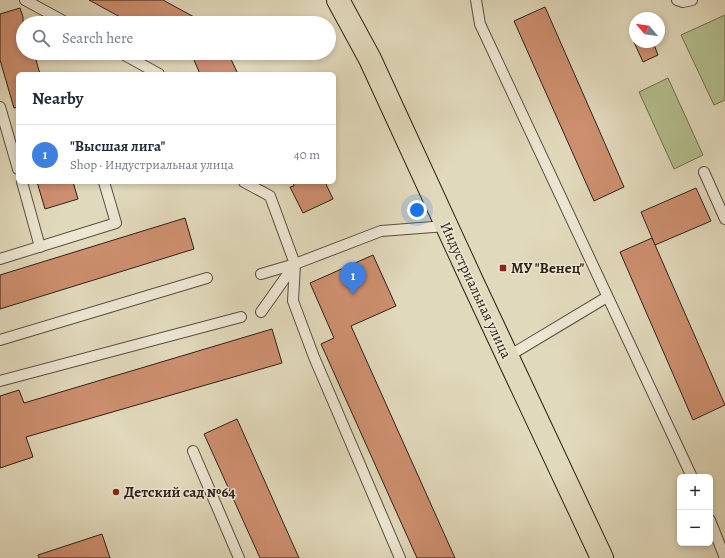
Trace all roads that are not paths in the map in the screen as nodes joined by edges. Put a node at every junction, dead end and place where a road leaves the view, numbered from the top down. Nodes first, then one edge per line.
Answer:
1 (25, 0) edge
2 (338, 0) edge
3 (476, 0) edge
4 (677, 0) edge
5 (692, 0) edge
6 (54, 16) edge
7 (134, 60) edge
8 (155, 72) edge
9 (0, 107) edge
10 (16, 163) edge
11 (704, 172) dead end
12 (23, 184) edge
13 (105, 184) edge
14 (248, 184) edge
15 (725, 219) edge
16 (446, 226) junction
17 (40, 247) junction
18 (0, 259) edge
19 (295, 264) junction
20 (262, 274) dead end
21 (207, 278) dead end
22 (608, 297) junction
23 (261, 312) dead end
24 (241, 317) dead end
25 (0, 340) edge
26 (507, 357) junction
27 (0, 381) edge
28 (193, 451) dead end
29 (691, 474) edge
30 (713, 528) edge
31 (239, 558) edge
32 (400, 558) edge
33 (602, 558) edge
34 (725, 558) edge

1 - 6 lane
2 - 16 highway, Индустриальная улица
3 - 22 lane
4 - 5 lane
7 - 8 lane
9 - 10 lane
11 - 15 lane
12 - 17 lane
13 - 17 lane
14 - 19 lane
16 - 19 lane
16 - 26 highway, Индустриальная улица
17 - 18 lane
19 - 20 lane
19 - 23 lane
19 - 32 lane
21 - 25 lane
22 - 26 lane
22 - 29 lane
24 - 27 lane
26 - 33 highway, Индустриальная улица
28 - 31 lane
30 - 34 lane

